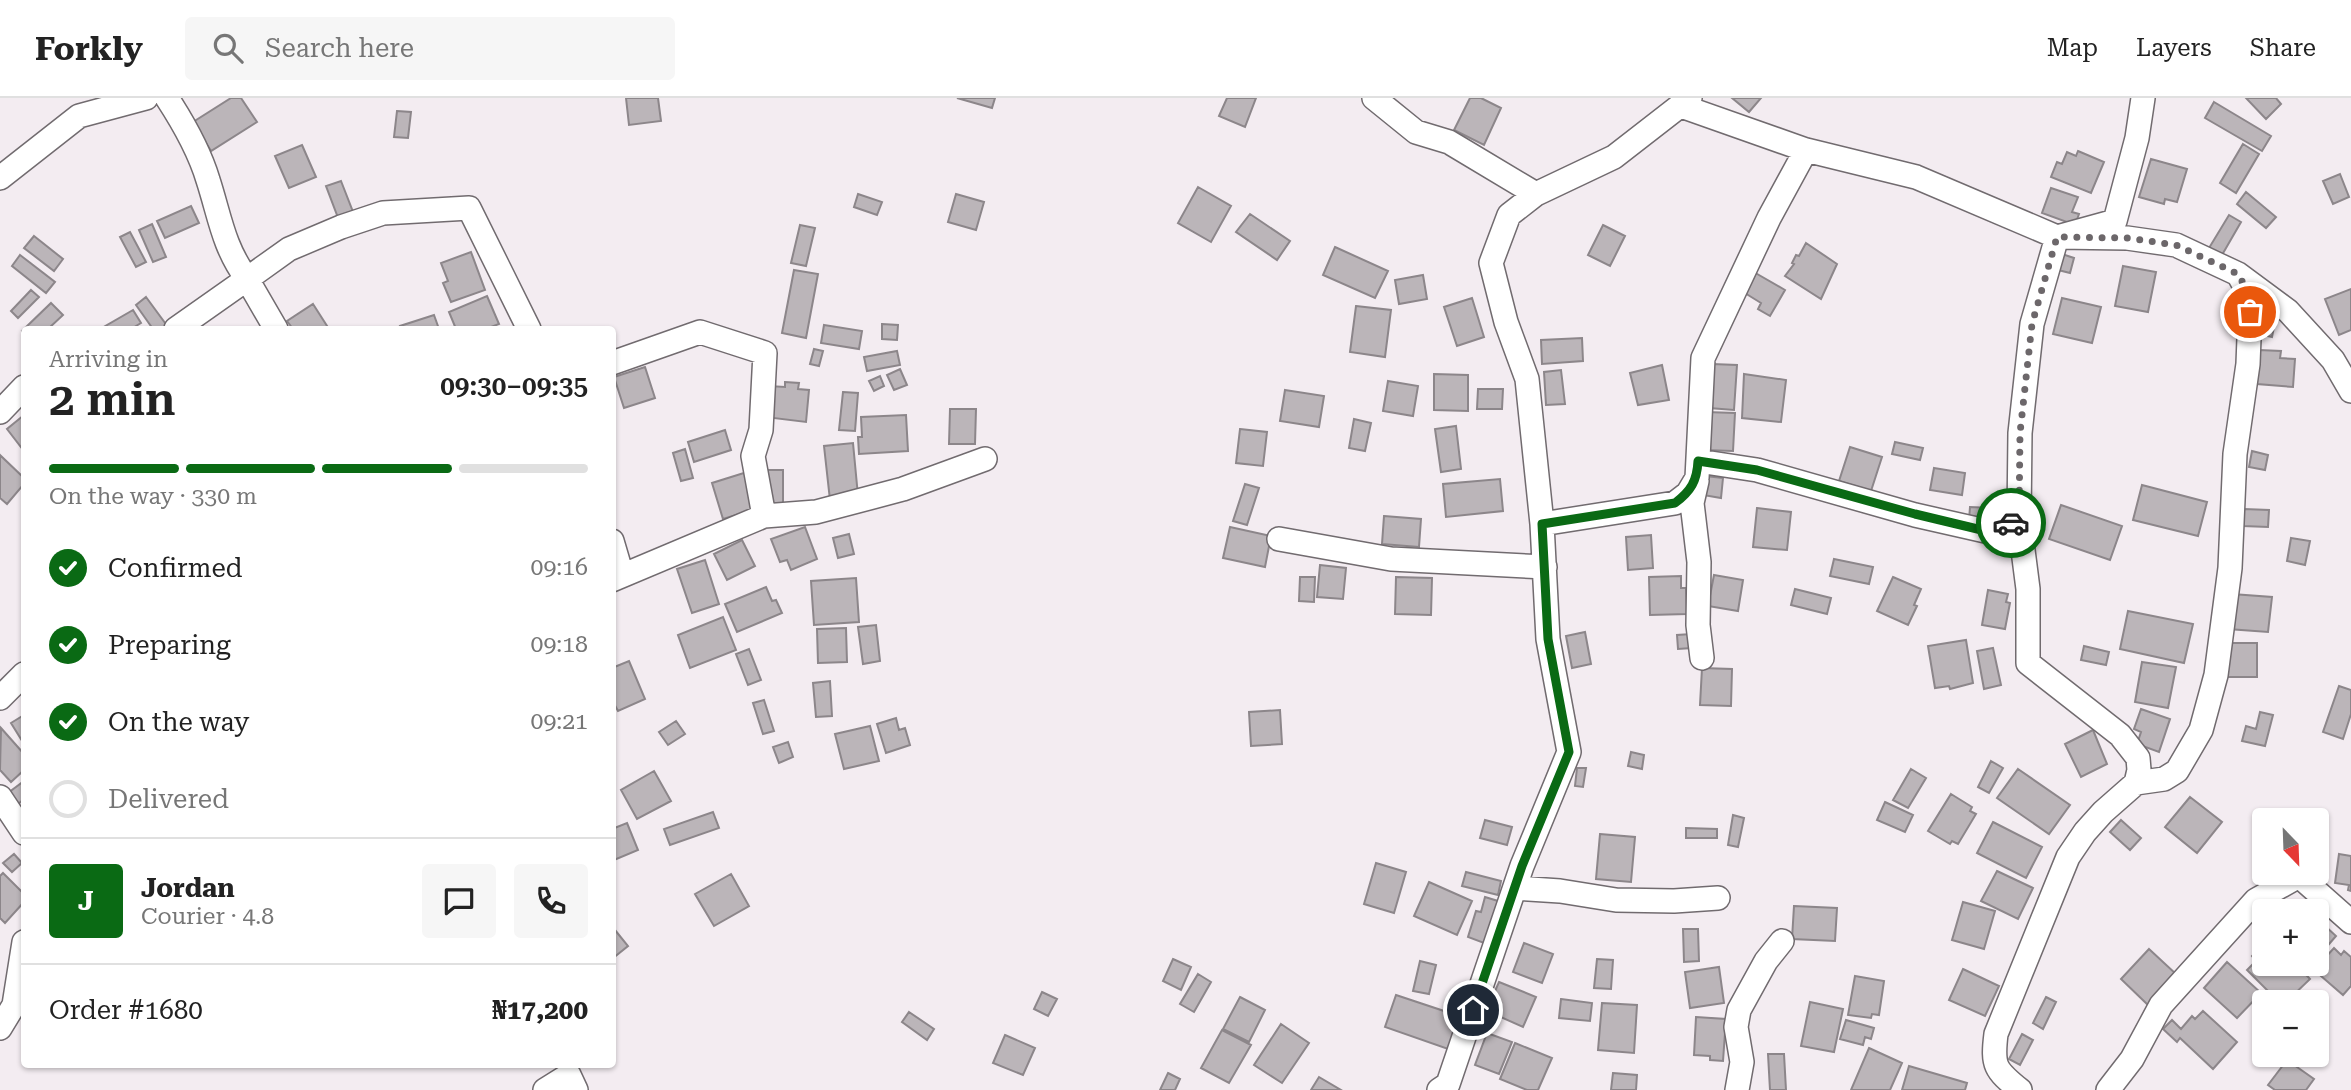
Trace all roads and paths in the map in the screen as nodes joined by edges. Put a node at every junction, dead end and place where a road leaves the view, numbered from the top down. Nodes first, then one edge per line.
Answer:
1 (146, 98) edge
2 (167, 98) edge
3 (1374, 98) edge
4 (2143, 98) edge
5 (1685, 102) edge
6 (1806, 150) junction
7 (0, 178) edge
8 (1536, 194) junction
9 (2057, 237) junction
10 (2238, 274) junction
11 (247, 279) junction
12 (180, 326) edge
13 (274, 326) edge
14 (528, 326) edge
15 (616, 362) edge
16 (21, 390) edge
17 (2351, 391) edge
18 (0, 412) edge
19 (985, 459) dead end
20 (1698, 469) junction
21 (764, 516) junction
22 (2019, 519) junction
23 (1542, 524) junction
24 (1279, 539) dead end
25 (1545, 567) junction
26 (617, 577) edge
27 (1702, 658) dead end
28 (21, 677) edge
29 (0, 698) edge
30 (2136, 783) junction
31 (0, 797) edge
32 (21, 828) edge
33 (1515, 888) junction
34 (1718, 898) dead end
35 (2351, 922) edge
36 (1782, 941) dead end
37 (21, 961) edge
38 (0, 1028) edge
39 (570, 1076) edge
40 (1446, 1088) edge
41 (545, 1090) edge
42 (1737, 1090) edge
43 (2020, 1090) edge
44 (2108, 1090) edge

1 - 7 street
2 - 11 street
3 - 8 street
4 - 9 street
5 - 6 street
5 - 8 street
6 - 9 street
6 - 20 street
8 - 23 street
9 - 10 street
9 - 22 street
10 - 17 street
10 - 30 street
11 - 12 street
11 - 13 street
11 - 14 street
15 - 21 street
16 - 18 street
19 - 21 street
20 - 22 street
20 - 23 street
20 - 27 street
21 - 26 street
22 - 30 street
23 - 25 street
24 - 25 street
25 - 33 street
28 - 29 street
30 - 43 street
31 - 32 street
33 - 34 street
33 - 40 street
35 - 44 street
36 - 42 street
37 - 38 street
39 - 41 street

